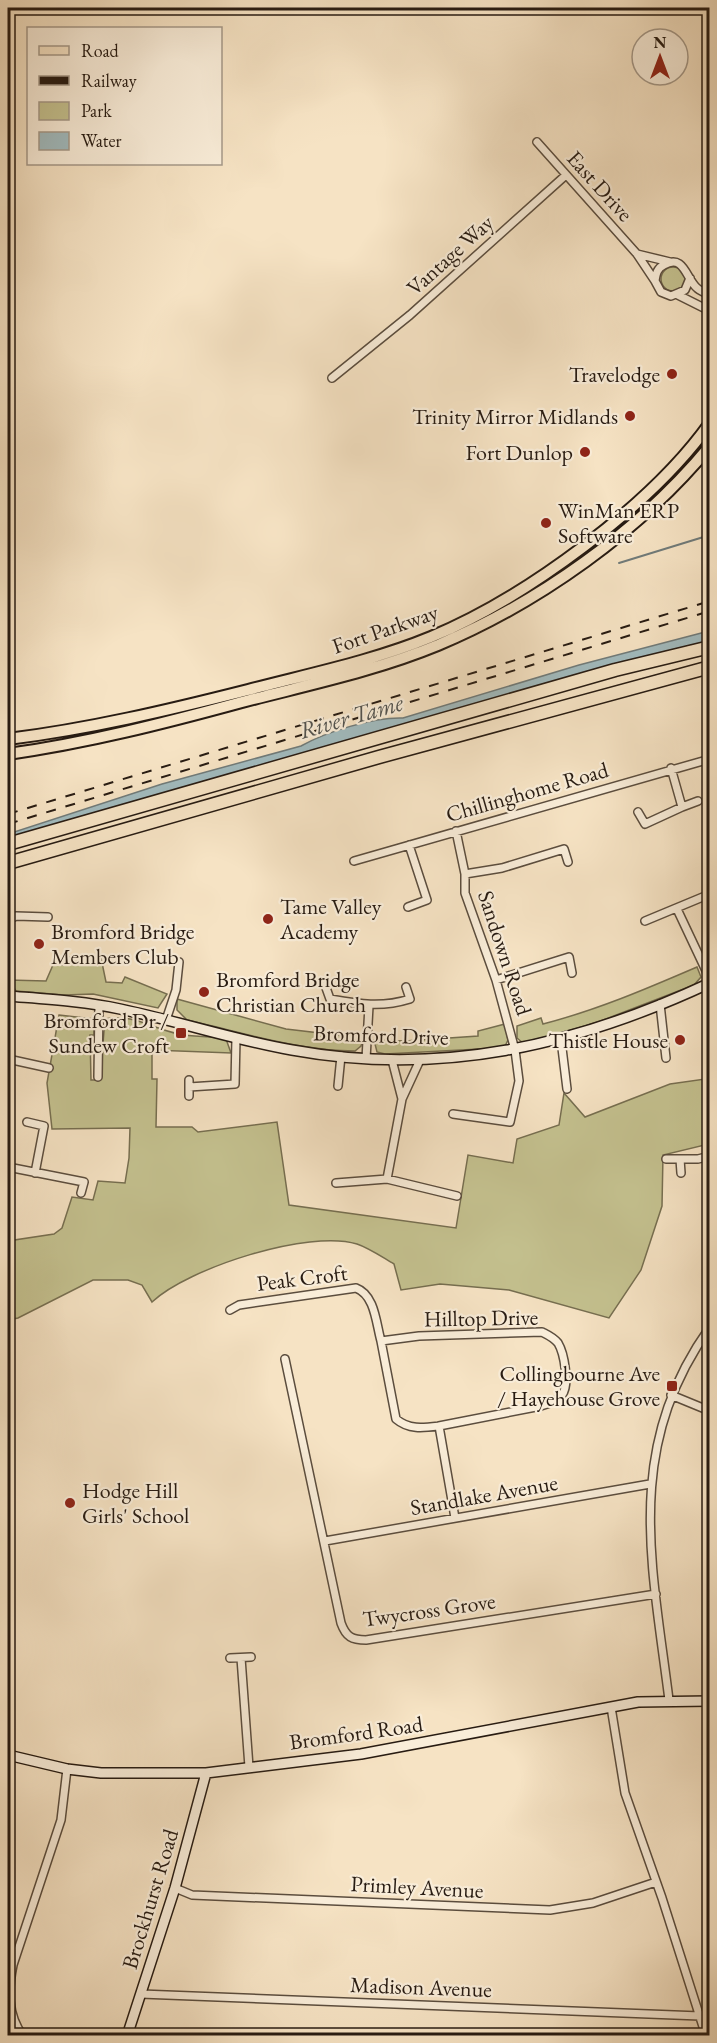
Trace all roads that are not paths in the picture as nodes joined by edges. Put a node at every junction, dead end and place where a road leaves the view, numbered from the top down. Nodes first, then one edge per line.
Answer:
1 (537, 142) dead end
2 (566, 175) junction
3 (637, 254) junction
4 (673, 262) junction
5 (690, 278) junction
6 (655, 281) junction
7 (678, 295) junction
8 (710, 296) edge
9 (710, 311) edge
10 (332, 378) dead end
11 (710, 423) edge
12 (710, 446) edge
13 (710, 647) edge
14 (710, 667) edge
15 (8, 739) edge
16 (8, 754) edge
17 (710, 759) edge
18 (671, 768) junction
19 (698, 801) dead end
20 (682, 807) junction
21 (638, 812) dead end
22 (456, 831) junction
23 (8, 844) edge
24 (409, 845) junction
25 (354, 861) dead end
26 (568, 862) dead end
27 (8, 863) edge
28 (465, 874) junction
29 (710, 894) edge
30 (408, 908) dead end
31 (677, 909) junction
32 (48, 917) dead end
33 (8, 921) edge
34 (645, 921) dead end
35 (179, 962) dead end
36 (572, 973) dead end
37 (496, 981) junction
38 (710, 981) edge
39 (325, 985) dead end
40 (406, 987) dead end
41 (8, 996) edge
42 (660, 1004) junction
43 (99, 1006) junction
44 (369, 1006) junction
45 (166, 1020) junction
46 (236, 1038) junction
47 (561, 1040) junction
48 (515, 1050) junction
49 (341, 1056) junction
50 (666, 1058) dead end
51 (8, 1059) edge
52 (366, 1059) junction
53 (392, 1060) junction
54 (420, 1060) junction
55 (49, 1068) dead end
56 (98, 1077) dead end
57 (338, 1086) dead end
58 (567, 1089) dead end
59 (189, 1096) dead end
60 (402, 1099) junction
61 (453, 1114) dead end
62 (27, 1122) dead end
63 (710, 1156) edge
64 (666, 1159) dead end
65 (680, 1159) junction
66 (8, 1167) edge
67 (35, 1173) junction
68 (681, 1173) dead end
69 (387, 1179) junction
70 (336, 1183) dead end
71 (81, 1193) dead end
72 (457, 1196) dead end
73 (230, 1310) dead end
74 (710, 1327) edge
75 (381, 1341) junction
76 (285, 1359) dead end
77 (671, 1395) junction
78 (710, 1412) edge
79 (439, 1426) junction
80 (650, 1485) junction
81 (455, 1518) junction
82 (325, 1541) junction
83 (656, 1594) junction
84 (251, 1657) dead end
85 (230, 1658) dead end
86 (241, 1658) junction
87 (669, 1700) junction
88 (710, 1701) edge
89 (611, 1707) junction
90 (8, 1755) edge
91 (249, 1767) junction
92 (68, 1769) junction
93 (206, 1773) junction
94 (656, 1882) junction
95 (175, 1888) junction
96 (10, 1964) edge
97 (141, 1994) junction
98 (700, 2016) junction
99 (23, 2036) edge
100 (127, 2036) edge
101 (706, 2036) edge

1 - 2 street, East Drive
2 - 3 street, East Drive
2 - 10 street, Vantage Way
3 - 4 street, East Drive
3 - 6 street, East Drive
4 - 5 street
4 - 6 street
5 - 7 street
5 - 8 street
6 - 7 street
7 - 9 street
11 - 15 main road, Fort Parkway
12 - 16 main road, Fort Parkway
13 - 23 highway
14 - 27 highway
17 - 18 street, Chillinghome Road
18 - 20 street
18 - 22 street, Chillinghome Road
19 - 20 street
20 - 21 street
22 - 24 street, Chillinghome Road
22 - 28 street, Sandown Road
24 - 25 street, Chillinghome Road
24 - 30 street
26 - 28 street
28 - 37 street, Sandown Road
29 - 31 street
31 - 34 street
31 - 38 street
32 - 33 street
35 - 45 street
36 - 37 street
37 - 48 street, Sandown Road
38 - 42 street, Bromford Drive
39 - 44 street
40 - 44 street
41 - 43 street, Bromford Drive
42 - 47 street, Bromford Drive
42 - 50 street
43 - 45 street, Bromford Drive
43 - 56 street
44 - 52 street
45 - 46 street, Bromford Drive
46 - 49 street, Bromford Drive
46 - 59 street
47 - 48 street, Bromford Drive
47 - 58 street
48 - 54 street, Bromford Drive
48 - 61 street, Sandown Road
49 - 52 street, Bromford Drive
49 - 57 street
51 - 55 street
52 - 53 street, Bromford Drive
53 - 54 street, Bromford Drive
53 - 60 street
54 - 60 street
60 - 69 street
62 - 67 street
63 - 65 street
64 - 65 street
65 - 68 street
66 - 67 street
67 - 71 street
69 - 70 street
69 - 72 street
73 - 75 street, Peak Croft
74 - 77 street
75 - 79 street, Hilltop Drive
75 - 79 street, Hilltop Drive
76 - 82 street, Twycross Grove
77 - 78 street
77 - 80 street
79 - 81 street
80 - 81 street, Standlake Avenue
80 - 83 street
81 - 82 street, Standlake Avenue
82 - 83 street, Twycross Grove
83 - 87 street
84 - 86 street
85 - 86 street
86 - 91 street
87 - 88 street, Bromford Road
87 - 89 street, Bromford Road
89 - 91 street, Bromford Road
89 - 94 street
90 - 92 street, Bromford Road
91 - 93 street, Bromford Road
92 - 93 street, Bromford Road
92 - 96 street
93 - 95 street, Brockhurst Road
94 - 95 street, Primley Avenue
94 - 98 street
95 - 97 street, Brockhurst Road
96 - 99 street
97 - 98 street, Madison Avenue
97 - 100 street, Brockhurst Road
98 - 101 street

